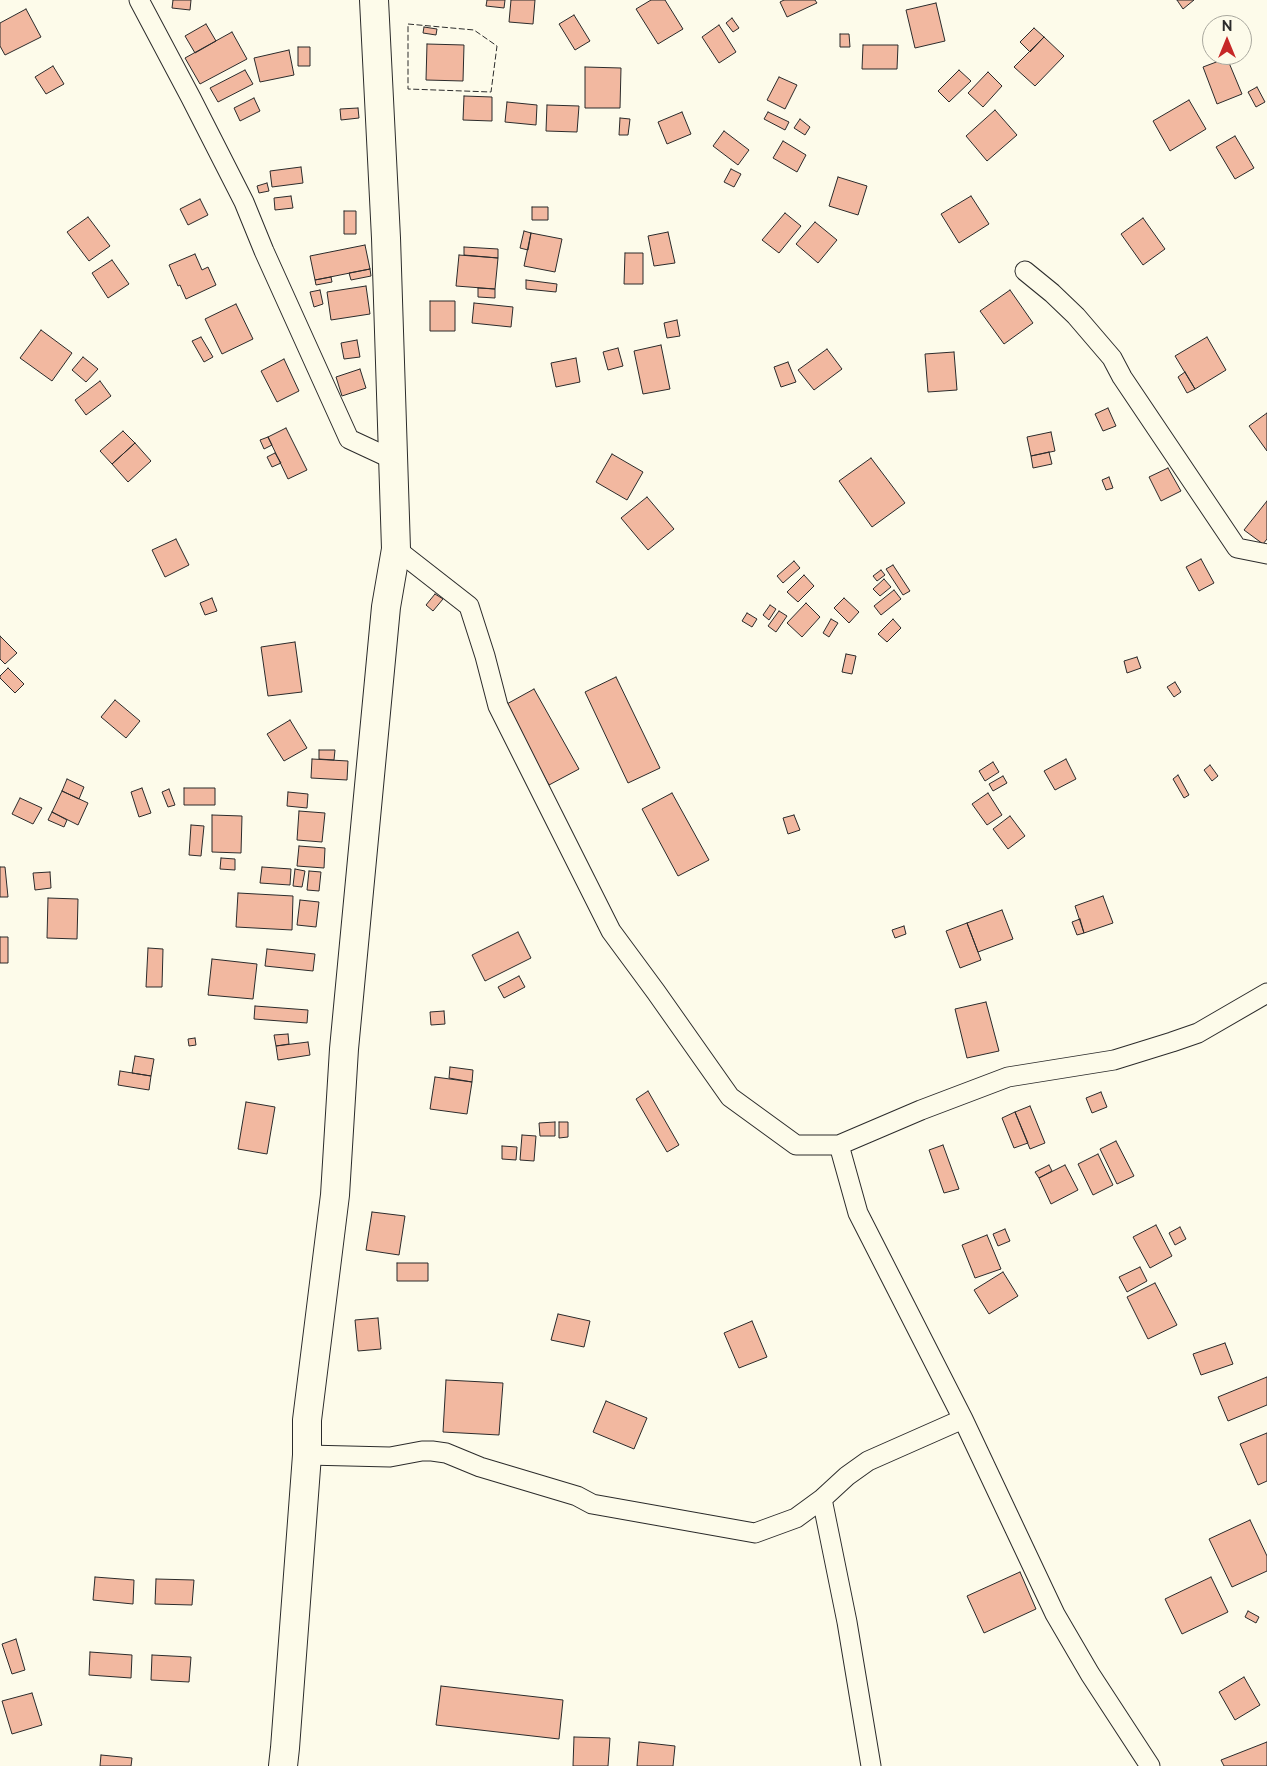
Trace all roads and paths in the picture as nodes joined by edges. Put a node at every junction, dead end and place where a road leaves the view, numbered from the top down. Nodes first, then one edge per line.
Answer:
1 (139, 0) edge
2 (374, 0) edge
3 (1025, 271) dead end
4 (392, 460) junction
5 (396, 549) junction
6 (1267, 554) edge
7 (1267, 993) edge
8 (839, 1145) junction
9 (963, 1419) junction
10 (307, 1455) junction
11 (822, 1499) junction
12 (283, 1766) edge
13 (870, 1766) edge
14 (1150, 1766) edge

1 - 4 street
2 - 4 highway
3 - 6 street
4 - 5 highway
5 - 8 street
5 - 10 highway
7 - 8 street
8 - 9 street
9 - 11 street
9 - 14 street
10 - 11 street
10 - 12 highway
11 - 13 street

